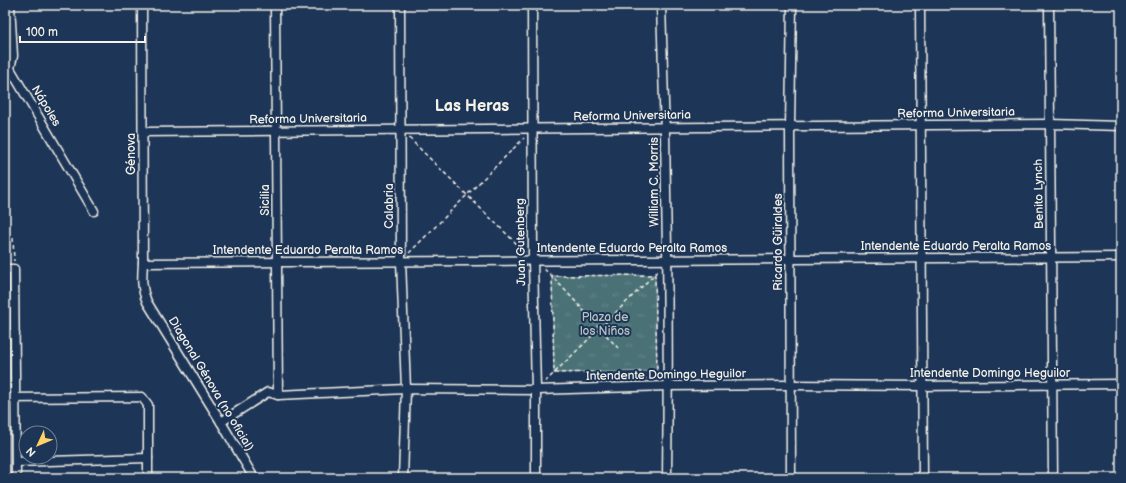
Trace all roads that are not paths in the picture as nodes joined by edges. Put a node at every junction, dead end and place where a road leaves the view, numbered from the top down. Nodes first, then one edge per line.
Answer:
1 (10, 5) edge
2 (142, 5) edge
3 (275, 5) edge
4 (400, 5) edge
5 (532, 5) edge
6 (662, 5) edge
7 (792, 5) edge
8 (920, 5) edge
9 (1049, 5) edge
10 (5, 60) edge
11 (10, 68) junction
12 (1050, 124) junction
13 (921, 125) junction
14 (790, 126) junction
15 (1121, 126) edge
16 (666, 127) junction
17 (533, 129) junction
18 (401, 130) junction
19 (276, 131) junction
20 (142, 132) junction
21 (94, 211) dead end
22 (1051, 257) junction
23 (1121, 257) edge
24 (922, 258) junction
25 (790, 259) junction
26 (533, 260) junction
27 (667, 260) junction
28 (401, 261) junction
29 (277, 262) junction
30 (143, 263) junction
31 (5, 269) edge
32 (147, 302) joint
33 (5, 334) edge
34 (15, 334) junction
35 (1121, 384) edge
36 (791, 385) junction
37 (1052, 385) junction
38 (668, 386) junction
39 (922, 386) junction
40 (406, 389) junction
41 (536, 390) junction
42 (278, 395) junction
43 (5, 398) edge
44 (16, 398) junction
45 (221, 422) junction
46 (148, 458) junction
47 (16, 462) junction
48 (16, 478) edge
49 (148, 478) edge
50 (254, 478) edge
51 (403, 478) edge
52 (536, 478) edge
53 (667, 478) edge
54 (791, 478) edge
55 (923, 478) edge
56 (1053, 478) edge

1 - 11 street
2 - 20 street, Génova
3 - 19 street, Sicilia
4 - 18 street, Calabria
5 - 17 street, Juan Gutenberg
6 - 16 street, William C. Morris
7 - 14 street, Ricardo Güiraldes
8 - 13 street
9 - 12 street, Benito Lynch
10 - 11 street, Nápoles
11 - 21 street, Nápoles
12 - 13 street, Reforma Universitaria
12 - 15 street, Reforma Universitaria
12 - 22 street, Benito Lynch
13 - 14 street, Reforma Universitaria
13 - 24 street
14 - 16 street, Reforma Universitaria
14 - 25 street, Ricardo Güiraldes
16 - 17 street, Reforma Universitaria
16 - 27 street, William C. Morris
17 - 18 street, Reforma Universitaria
17 - 26 street, Juan Gutenberg
18 - 19 street, Reforma Universitaria
18 - 28 street, Calabria
19 - 20 street, Reforma Universitaria
19 - 29 street, Sicilia
20 - 30 street, Génova
22 - 23 street, Intendente Eduardo Peralta Ramos
22 - 24 street, Intendente Eduardo Peralta Ramos
22 - 37 street, Benito Lynch
24 - 25 street, Intendente Eduardo Peralta Ramos
24 - 39 street
25 - 27 street, Intendente Eduardo Peralta Ramos
25 - 36 street, Ricardo Güiraldes
26 - 27 street, Intendente Eduardo Peralta Ramos
26 - 28 street, Intendente Eduardo Peralta Ramos
26 - 41 street, Juan Gutenberg
27 - 38 street, William C. Morris
28 - 29 street, Intendente Eduardo Peralta Ramos
28 - 40 street, Calabria
29 - 30 street, Intendente Eduardo Peralta Ramos
29 - 42 street, Sicilia
30 - 32 street, Génova
31 - 34 street
32 - 45 street, Diagonal Génova (no oficial)
33 - 34 street
34 - 44 street
35 - 37 street, Intendente Domingo Heguilor
36 - 38 street, Intendente Domingo Heguilor
36 - 39 street, Intendente Domingo Heguilor
36 - 54 street, Ricardo Güiraldes
37 - 39 street, Intendente Domingo Heguilor
37 - 56 street, Benito Lynch
38 - 41 street, Intendente Domingo Heguilor
38 - 53 street, William C. Morris
39 - 55 street
40 - 41 street, Intendente Domingo Heguilor
40 - 42 street, Intendente Domingo Heguilor
40 - 51 street, Calabria
41 - 52 street, Juan Gutenberg
42 - 45 street, Intendente Domingo Heguilor
43 - 44 street
44 - 46 street
44 - 47 street
45 - 50 street, Diagonal Génova (no oficial)
46 - 47 street
46 - 49 street
47 - 48 street

